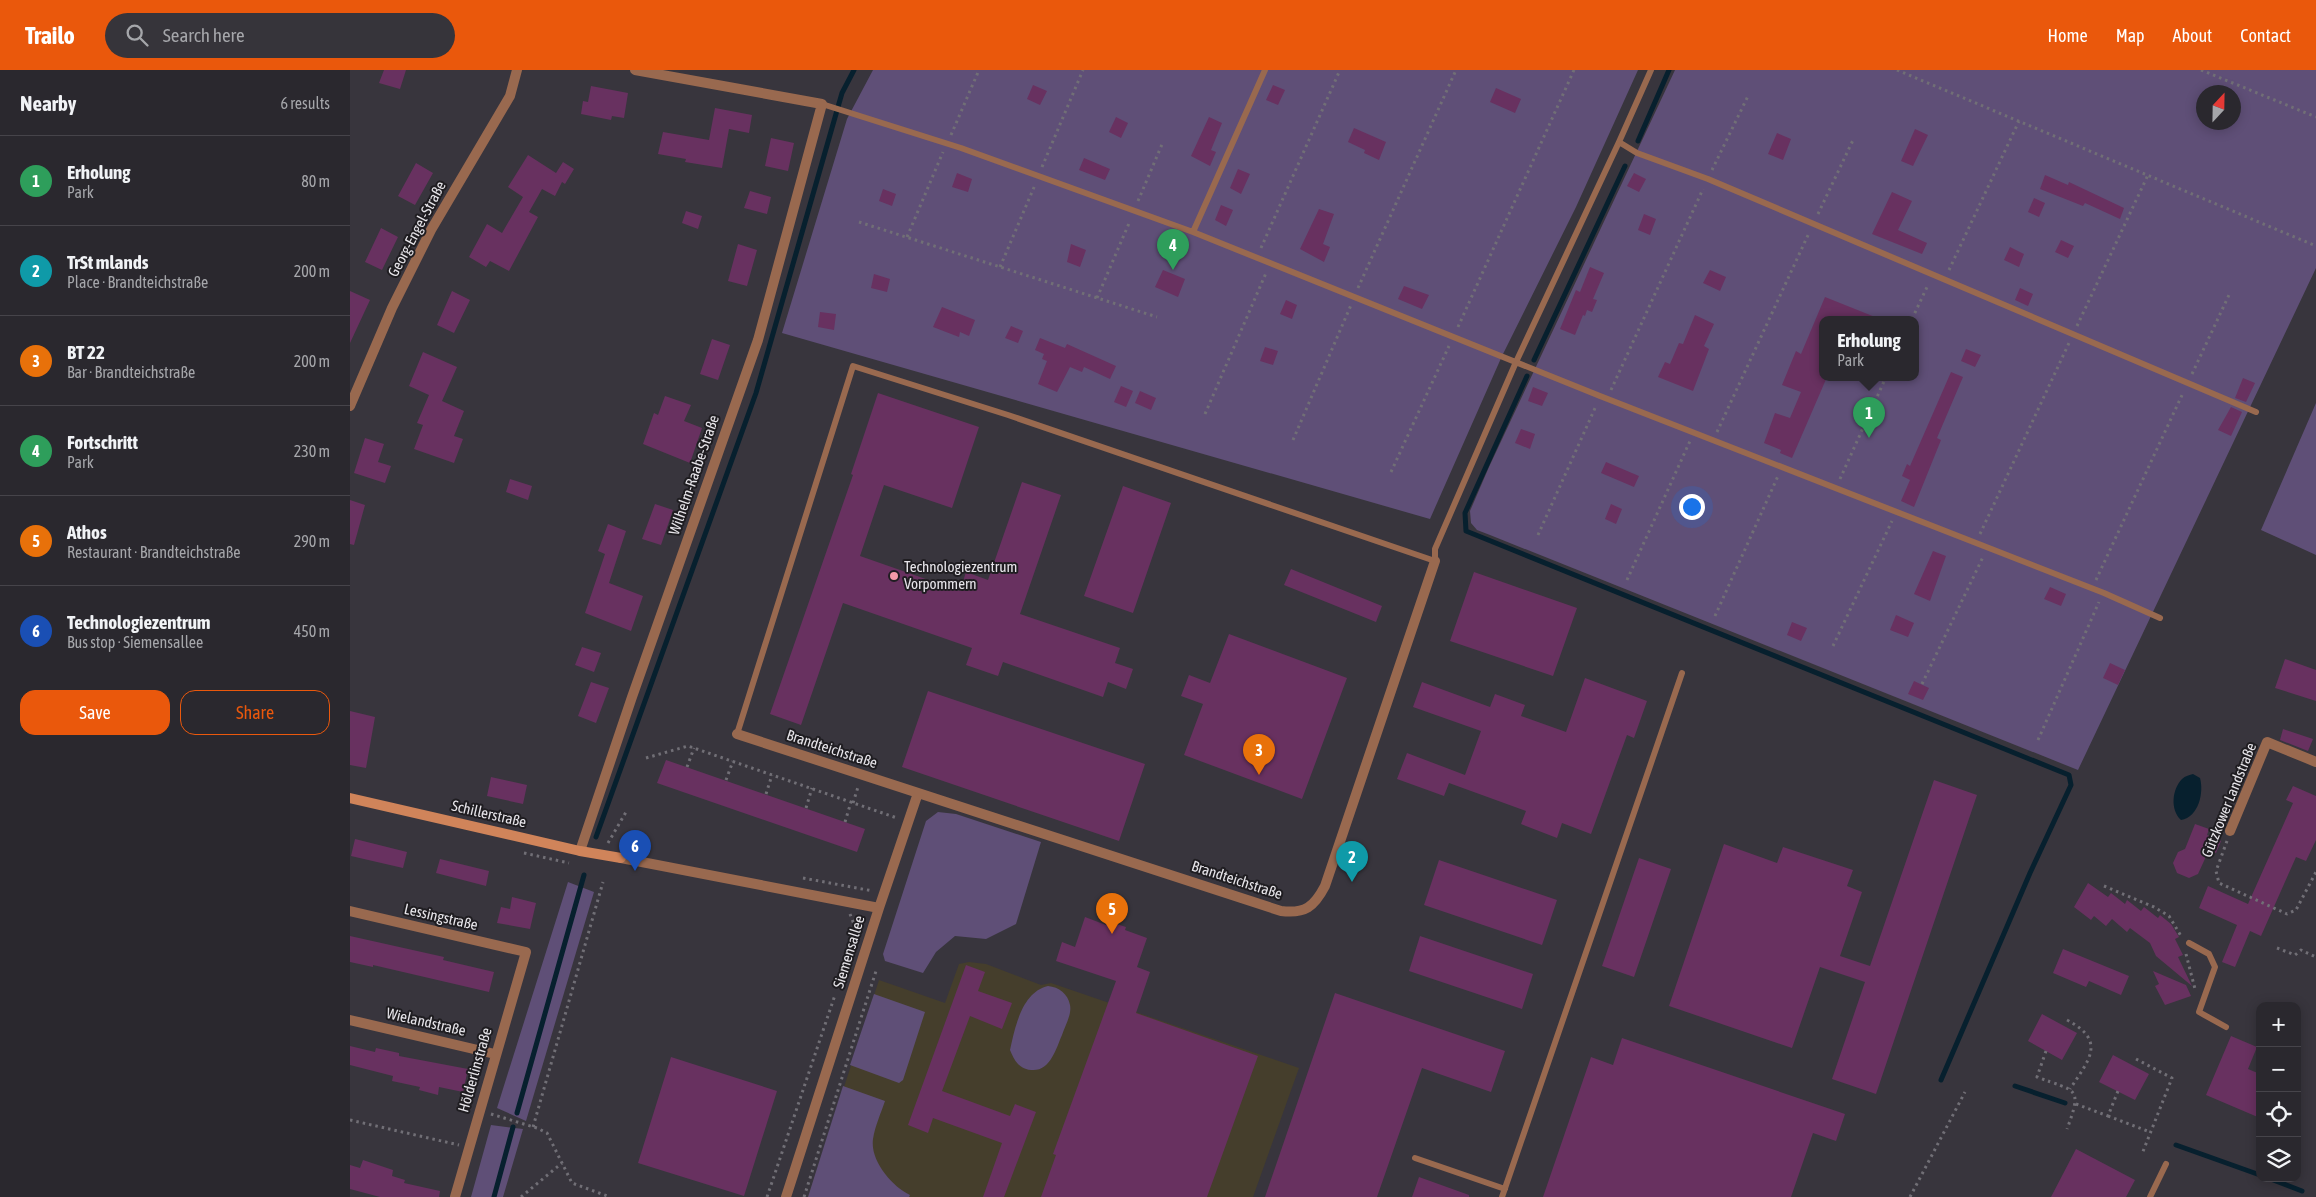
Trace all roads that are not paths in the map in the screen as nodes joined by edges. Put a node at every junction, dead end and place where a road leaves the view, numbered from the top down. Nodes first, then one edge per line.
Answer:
1 (517, 70) edge
2 (635, 70) edge
3 (1265, 70) edge
4 (1650, 70) edge
5 (822, 104) junction
6 (1619, 142) junction
7 (1193, 232) junction
8 (1516, 362) junction
9 (350, 406) edge
10 (2256, 412) dead end
11 (1435, 561) junction
12 (2160, 618) dead end
13 (1682, 673) dead end
14 (737, 734) joint
15 (2316, 762) edge
16 (918, 793) junction
17 (350, 798) edge
18 (2230, 832) road end
19 (580, 851) junction
20 (621, 858) joint
21 (879, 908) junction
22 (350, 911) edge
23 (2186, 945) road end
24 (526, 952) joint
25 (350, 1020) edge
26 (2226, 1027) dead end
27 (495, 1054) junction
28 (1415, 1158) dead end
29 (2166, 1164) dead end
30 (1505, 1189) junction
31 (455, 1197) edge
32 (786, 1197) edge
33 (1502, 1197) edge
34 (2150, 1197) edge

1 - 9 street, Georg-Engel-Straße
2 - 5 street
3 - 7 lane
4 - 6 lane
5 - 7 lane
5 - 19 street, Wilhelm-Raabe-Straße
6 - 8 lane
6 - 10 lane
7 - 8 lane
8 - 11 lane
8 - 12 lane
11 - 14 lane
11 - 16 street, Brandteichstraße
13 - 30 lane
14 - 16 street, Brandteichstraße
15 - 18 street, Gützkower Landstraße
16 - 21 street
17 - 19 street, Schillerstraße
19 - 20 street, Schillerstraße
20 - 21 street, Siemensallee
21 - 32 street, Siemensallee
22 - 24 street, Lessingstraße
23 - 26 lane
24 - 27 street, Hölderlinstraße
25 - 27 street, Wielandstraße
27 - 31 street, Hölderlinstraße
28 - 30 lane
29 - 34 lane
30 - 33 lane

